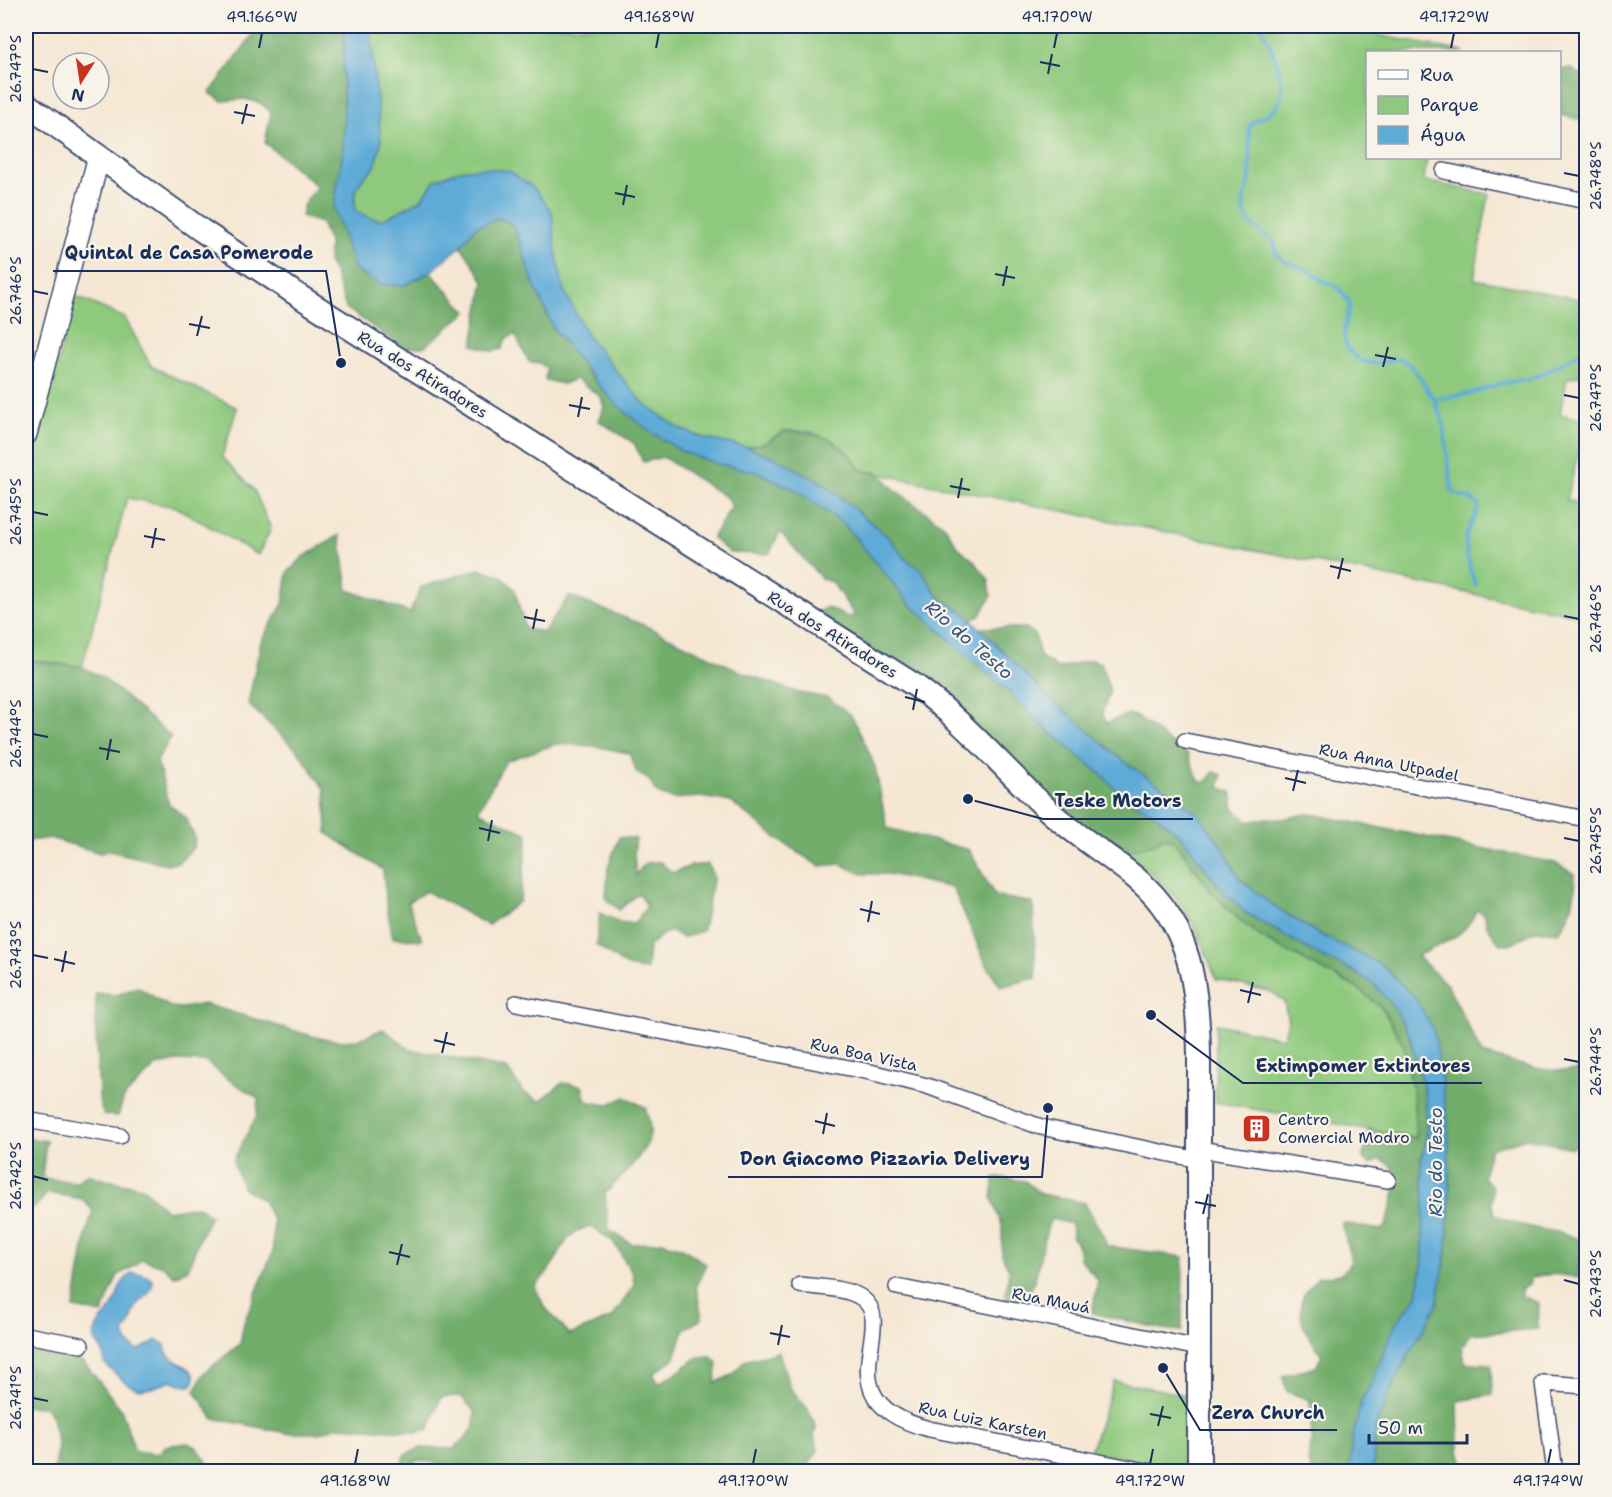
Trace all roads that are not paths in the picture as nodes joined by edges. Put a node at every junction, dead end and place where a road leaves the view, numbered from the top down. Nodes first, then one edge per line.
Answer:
1 (26, 104) edge
2 (99, 156) junction
3 (1444, 171) dead end
4 (1587, 201) edge
5 (26, 434) edge
6 (1185, 741) dead end
7 (1587, 819) edge
8 (516, 1003) dead end
9 (26, 1120) edge
10 (120, 1136) dead end
11 (1199, 1154) junction
12 (1388, 1180) dead end
13 (800, 1285) dead end
14 (897, 1287) dead end
15 (26, 1335) edge
16 (81, 1346) dead end
17 (1199, 1348) junction
18 (1587, 1386) edge
19 (1151, 1472) edge
20 (1199, 1472) edge
21 (1555, 1472) edge

1 - 2 main road, Rua dos Atiradores
2 - 5 street
2 - 11 main road, Rua dos Atiradores
3 - 4 street
6 - 7 street, Rua Anna Utpadel
8 - 11 street, Rua Boa Vista
9 - 10 street
11 - 12 street, Rua Boa Vista
11 - 17 main road, Rua dos Atiradores
13 - 19 street, Rua Luiz Karsten
14 - 17 street, Rua Mauá
15 - 16 street
17 - 20 main road, Rua dos Atiradores
18 - 21 street

